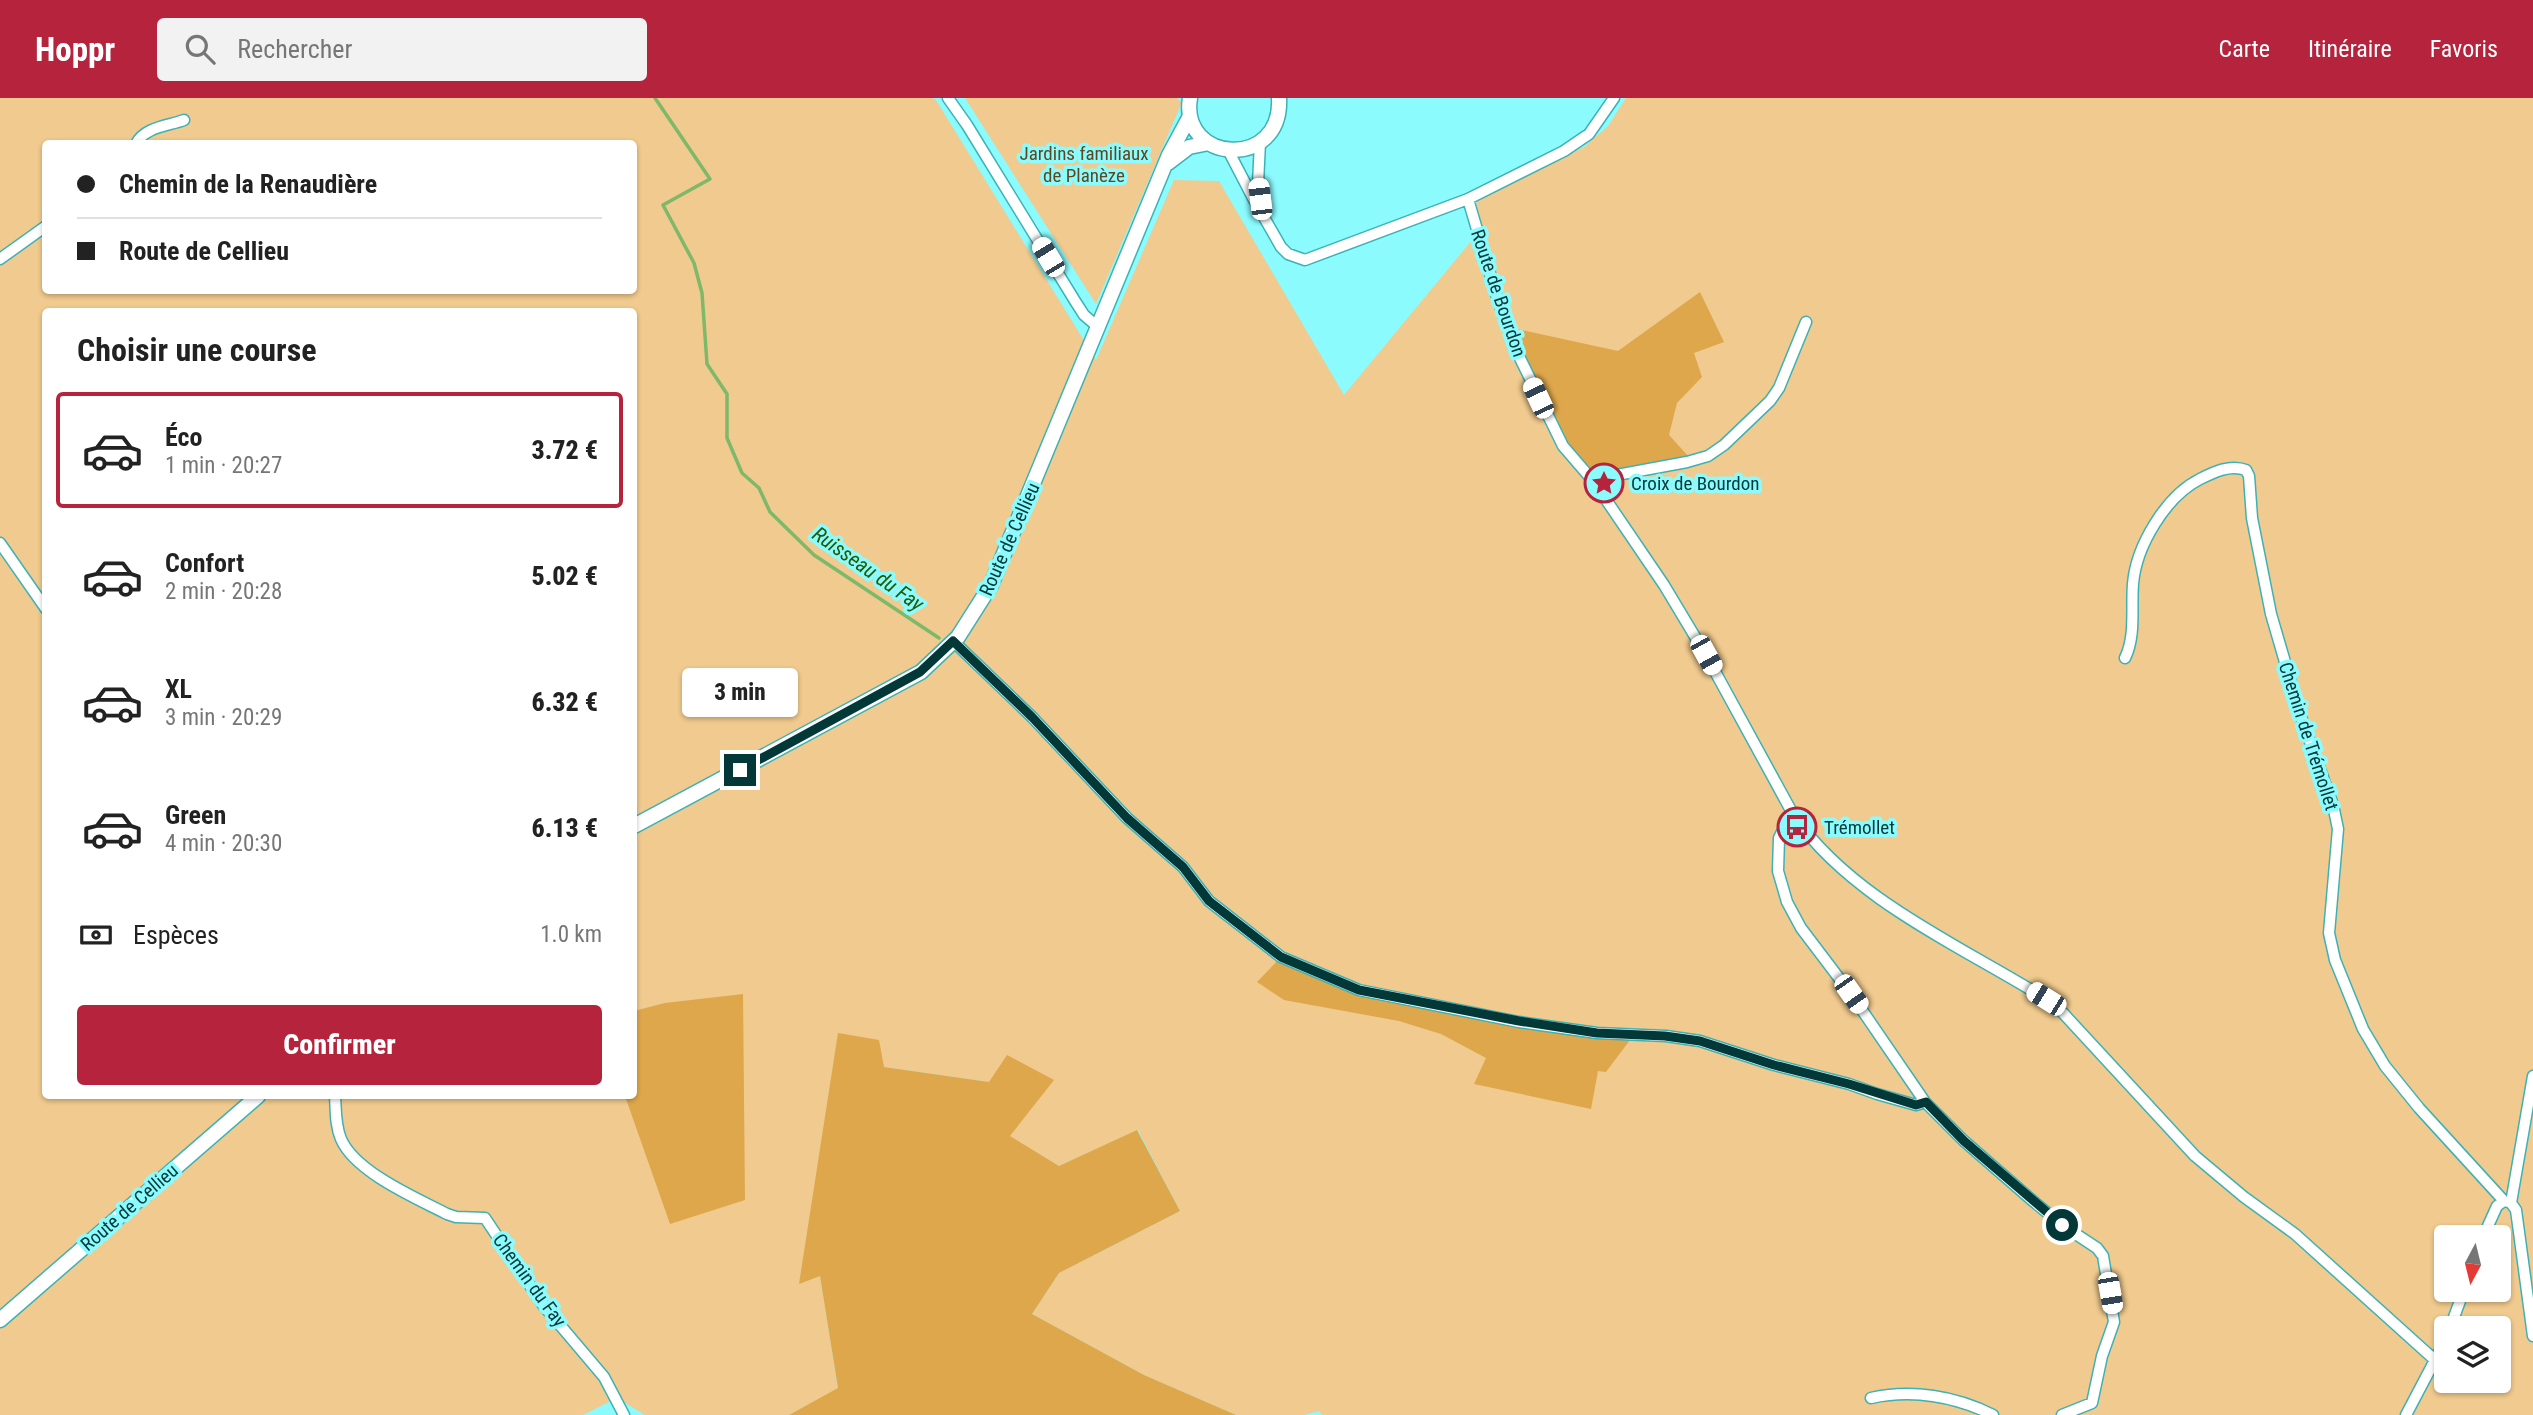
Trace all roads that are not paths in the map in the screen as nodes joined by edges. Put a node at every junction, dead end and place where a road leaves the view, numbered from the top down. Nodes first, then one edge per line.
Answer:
1 (948, 98) edge
2 (1190, 98) edge
3 (1279, 98) edge
4 (1614, 98) edge
5 (1190, 116) junction
6 (184, 120) dead end
7 (138, 140) edge
8 (1260, 142) junction
9 (1209, 143) junction
10 (1228, 150) junction
11 (1165, 166) junction
12 (1472, 197) junction
13 (1266, 218) junction
14 (42, 229) edge
15 (0, 259) edge
16 (1806, 321) dead end
17 (1098, 327) junction
18 (1594, 482) junction
19 (0, 543) edge
20 (42, 604) edge
21 (953, 641) junction
22 (2125, 658) dead end
23 (1794, 816) junction
24 (637, 824) edge
25 (2533, 1076) edge
26 (255, 1099) edge
27 (335, 1099) edge
28 (1926, 1102) junction
29 (2507, 1202) junction
30 (2488, 1225) edge
31 (0, 1320) edge
32 (2533, 1336) edge
33 (2434, 1359) edge
34 (2434, 1365) edge
35 (1871, 1398) dead end
36 (624, 1415) edge
37 (1993, 1415) edge
38 (2062, 1415) edge
39 (2406, 1415) edge

1 - 17 street
2 - 5 main road
3 - 8 main road
4 - 12 street
5 - 9 main road
5 - 11 main road, Route de Cellieu
6 - 7 street
8 - 10 main road
8 - 13 street
9 - 10 main road
9 - 11 main road
10 - 13 street
11 - 17 main road, Route de Cellieu
12 - 13 street
12 - 18 street, Route de Bourdon
14 - 15 street
16 - 18 street
17 - 21 main road, Route de Cellieu
18 - 23 street, Route de Bourdon
19 - 20 street
21 - 24 main road, Route de Cellieu
21 - 28 street
22 - 29 street, Chemin de Trémollet
23 - 28 street
23 - 33 street, Route de Bourdon
25 - 29 street
26 - 31 main road, Route de Cellieu
27 - 36 street, Chemin du Fay
28 - 38 street
29 - 30 street
29 - 32 street
34 - 39 street
35 - 37 street

